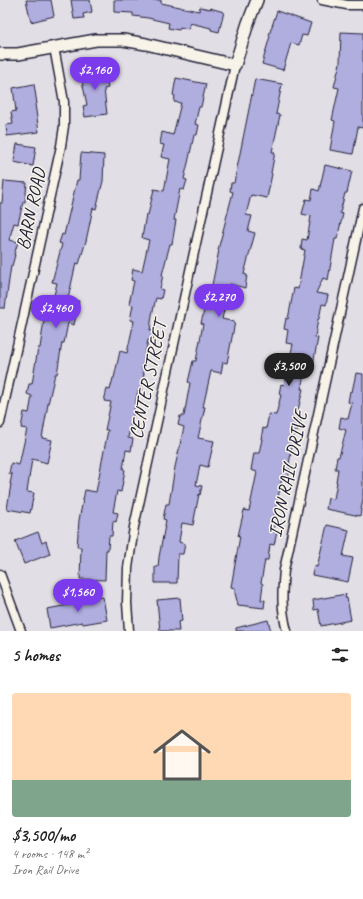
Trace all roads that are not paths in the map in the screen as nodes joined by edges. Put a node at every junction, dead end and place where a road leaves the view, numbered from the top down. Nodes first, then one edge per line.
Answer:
1 (257, 0) edge
2 (322, 0) edge
3 (363, 5) edge
4 (54, 47) junction
5 (0, 54) edge
6 (235, 65) junction
7 (363, 208) edge
8 (0, 423) edge
9 (0, 574) edge
10 (21, 631) edge
11 (129, 631) edge
12 (287, 631) edge

1 - 6 street, CENTER STREET
2 - 3 street
4 - 5 street
4 - 6 street
4 - 8 street, BARN ROAD
6 - 11 street, CENTER STREET
7 - 12 street, IRON RAIL DRIVE
9 - 10 street

